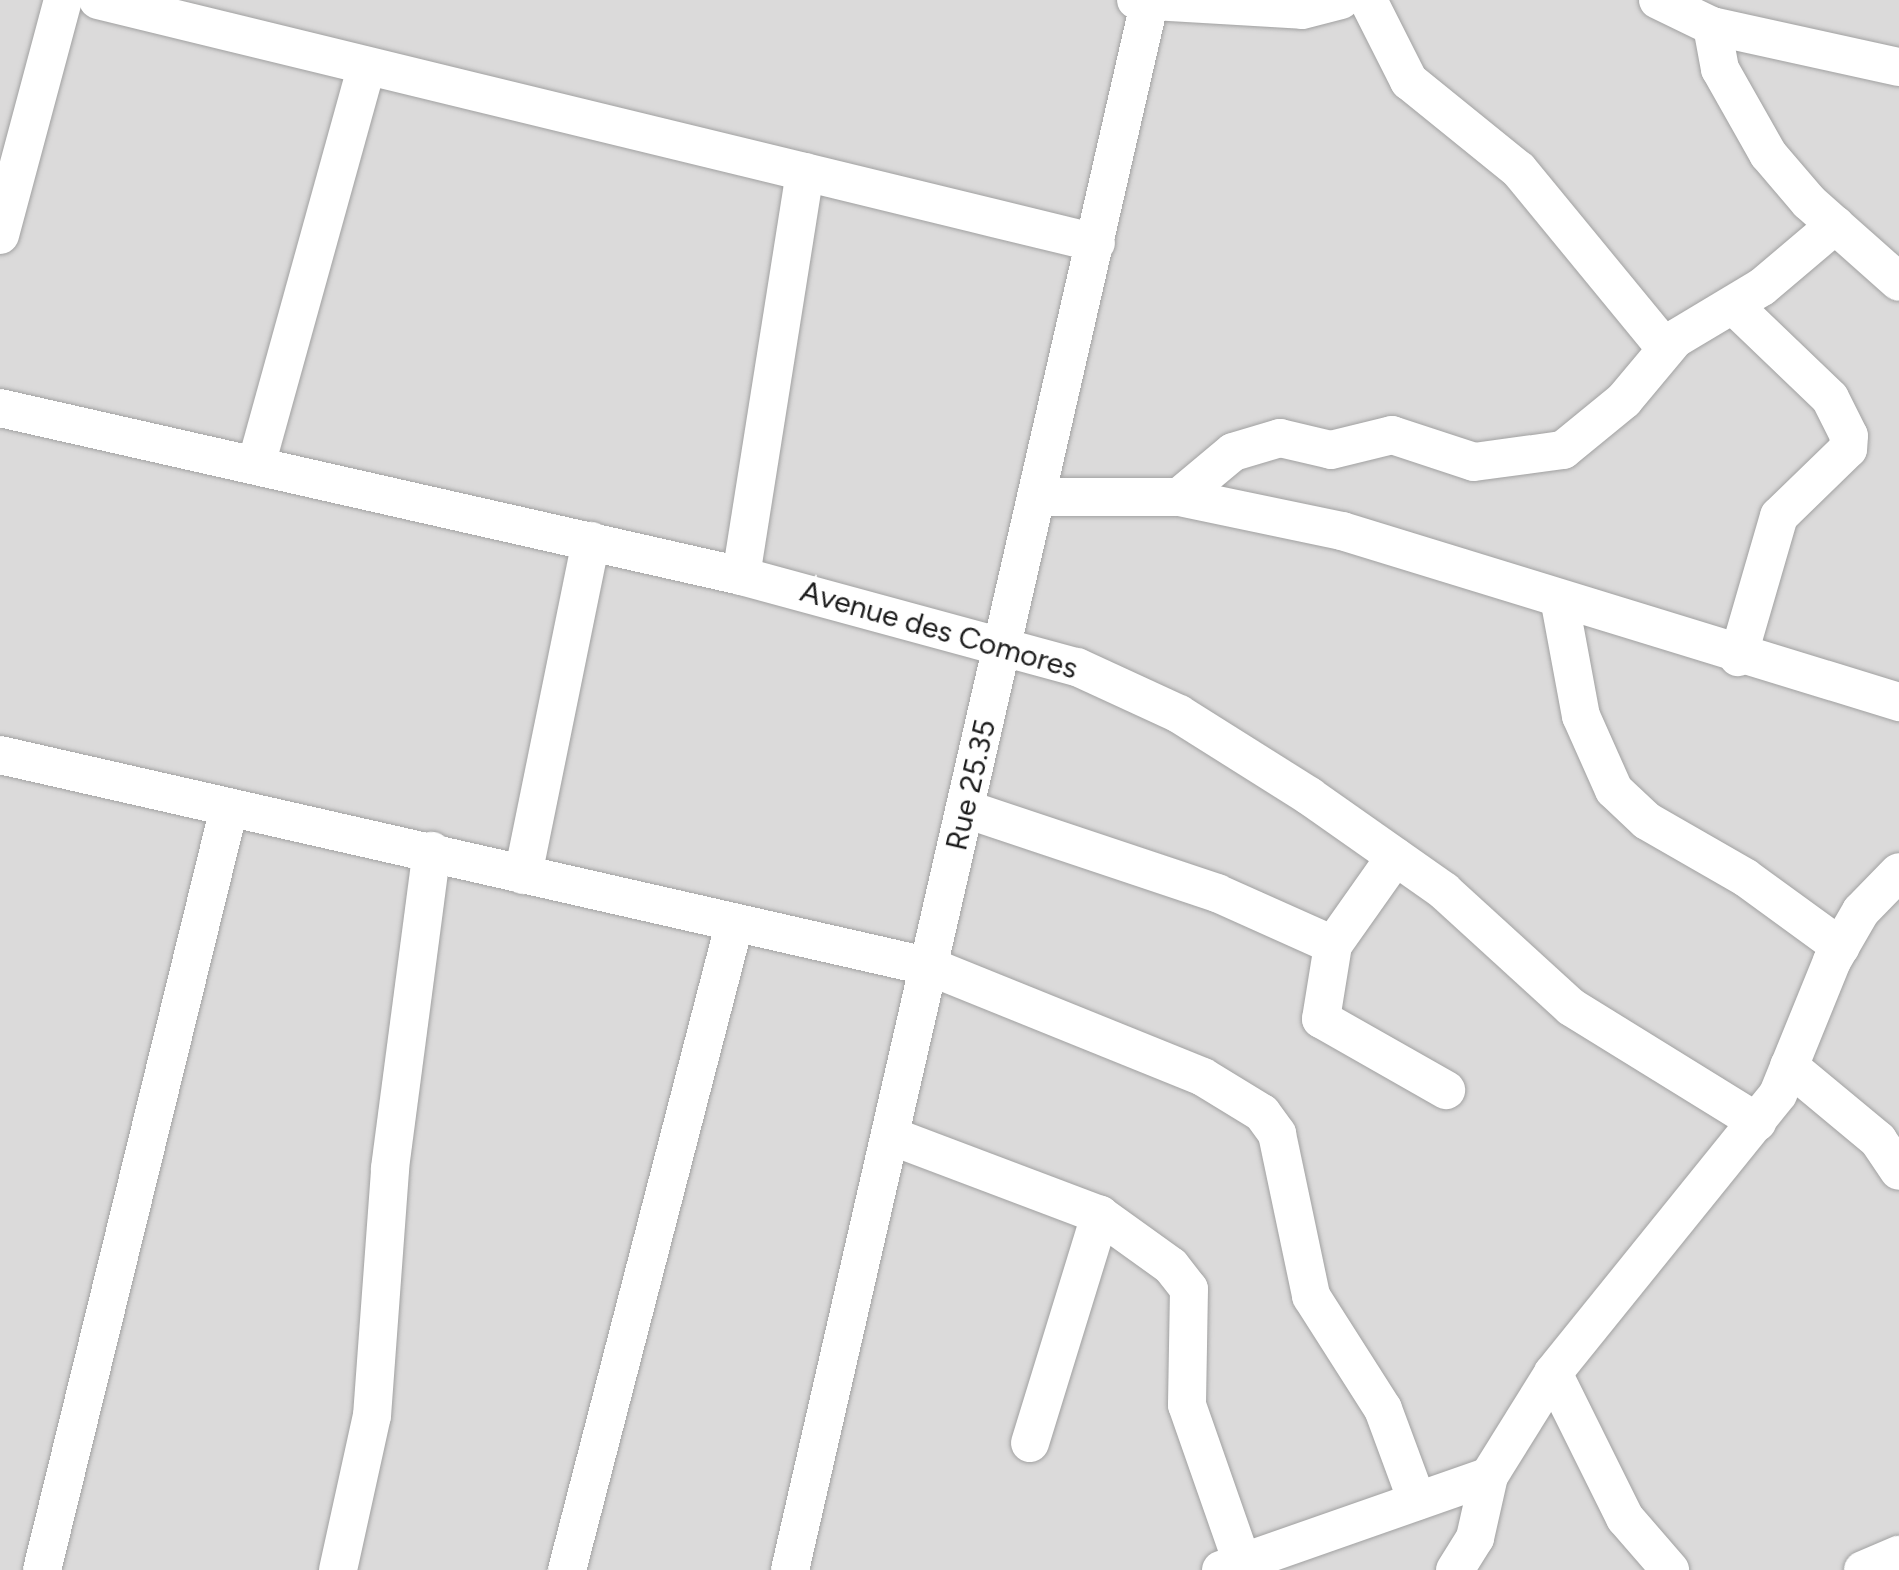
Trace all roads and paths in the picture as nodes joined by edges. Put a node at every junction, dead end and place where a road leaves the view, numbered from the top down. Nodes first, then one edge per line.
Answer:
1 (64, 0) edge
2 (98, 0) edge
3 (1341, 0) edge
4 (1368, 0) edge
5 (1658, 0) edge
6 (1145, 1) edge
7 (179, 8) edge
8 (1712, 26) junction
9 (367, 66) junction
10 (1899, 67) edge
11 (804, 172) junction
12 (1836, 226) junction
13 (0, 235) edge
14 (1096, 243) junction
15 (1899, 282) edge
16 (1734, 306) junction
17 (1665, 348) junction
18 (0, 408) edge
19 (256, 465) junction
20 (1038, 497) junction
21 (1179, 498) junction
22 (591, 541) junction
23 (741, 576) junction
24 (1560, 603) junction
25 (1003, 644) junction
26 (1738, 658) junction
27 (1899, 702) edge
28 (0, 755) edge
29 (966, 809) junction
30 (228, 812) junction
31 (432, 852) junction
32 (1395, 858) junction
33 (1899, 872) edge
34 (522, 875) junction
35 (734, 925) junction
36 (1333, 945) junction
37 (1840, 947) junction
38 (930, 967) junction
39 (1788, 1066) junction
40 (1446, 1090) dead end
41 (1757, 1122) junction
42 (890, 1136) junction
43 (1899, 1171) edge
44 (1100, 1216) junction
45 (1553, 1373) junction
46 (1030, 1443) dead end
47 (1490, 1476) junction
48 (1417, 1501) junction
49 (1899, 1556) edge
50 (1232, 1566) edge
51 (42, 1570) edge
52 (338, 1570) edge
53 (566, 1570) edge
54 (790, 1570) edge
55 (1455, 1570) edge
56 (1670, 1570) edge
57 (1863, 1570) edge

1 - 13 street
2 - 7 street
3 - 6 street
4 - 17 street
5 - 8 street
6 - 14 street, Rue 25.35
7 - 9 street
8 - 10 street
8 - 12 street
9 - 11 street
9 - 19 street
11 - 14 street
11 - 23 street
12 - 15 street
12 - 16 street
14 - 20 street, Rue 25.35
16 - 17 street
16 - 26 street
17 - 21 street
18 - 19 street, Avenue des Comores
19 - 22 street, Avenue des Comores
20 - 21 street
20 - 25 street, Rue 25.35
21 - 24 street
22 - 23 street, Avenue des Comores
22 - 34 street
23 - 25 street, Avenue des Comores
24 - 26 street
24 - 37 street
25 - 29 street, Rue 25.35
25 - 32 street, Avenue des Comores
26 - 27 street
28 - 30 street
29 - 36 street
29 - 38 street, Rue 25.35
30 - 31 street
30 - 51 street
31 - 34 street
31 - 52 street
32 - 36 street
32 - 41 street, Avenue des Comores
33 - 37 street
34 - 35 street
35 - 38 street
35 - 53 street
36 - 40 street
37 - 39 street
38 - 42 street, Rue 25.35
38 - 48 street
39 - 41 street
39 - 43 street
41 - 45 street
42 - 44 street
42 - 54 street, Rue 25.35
44 - 46 street
44 - 50 street
45 - 47 street
45 - 56 street
47 - 48 street
47 - 55 street
48 - 50 street
49 - 57 street

